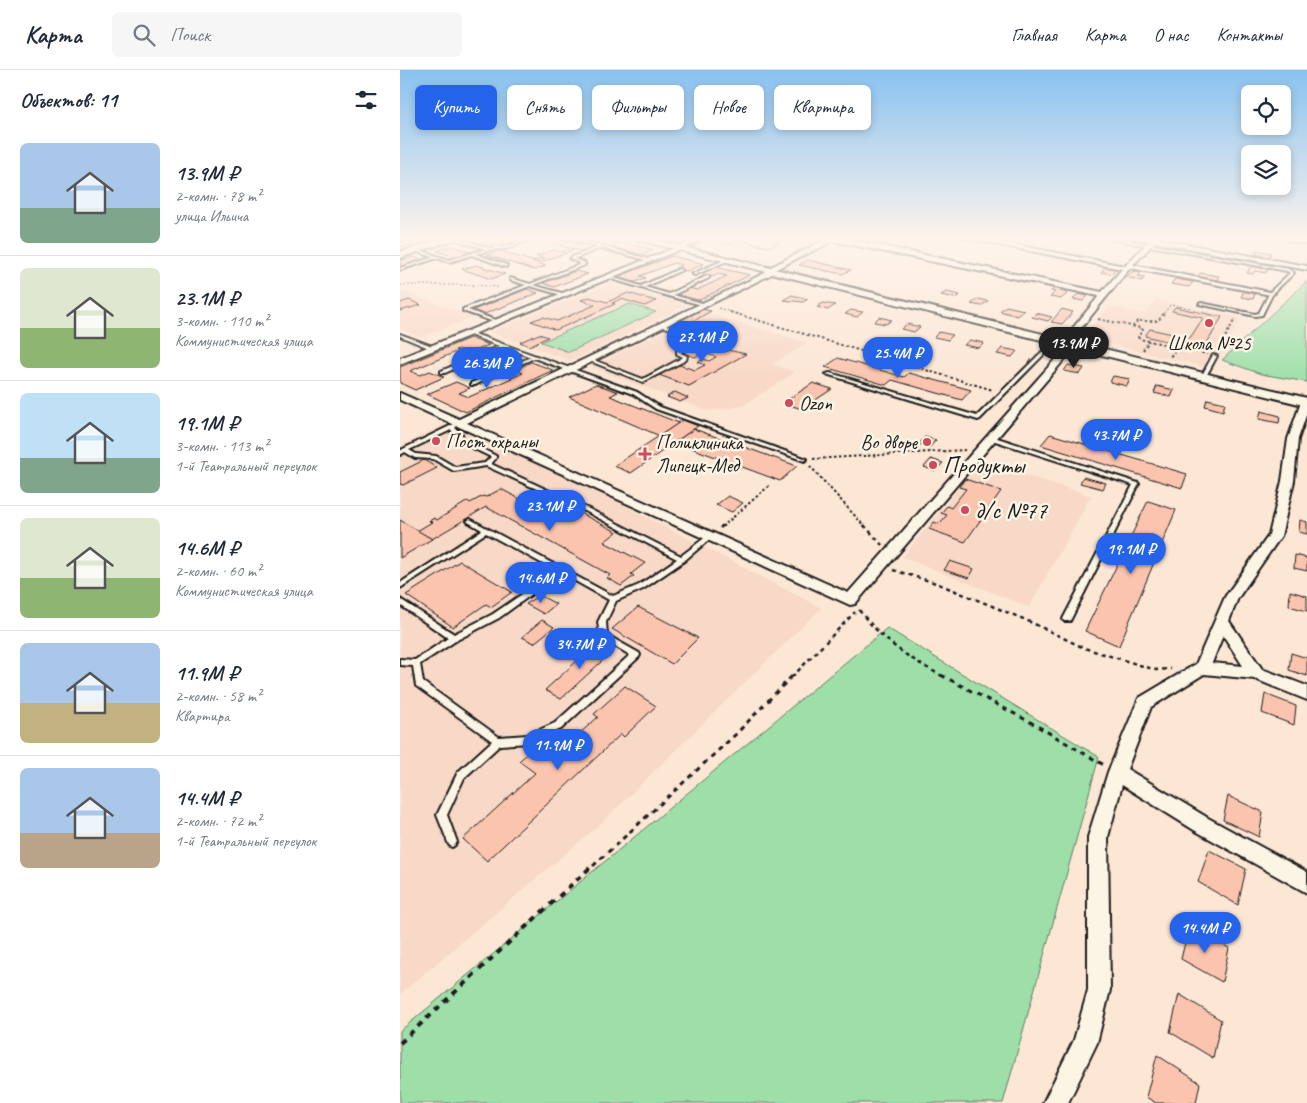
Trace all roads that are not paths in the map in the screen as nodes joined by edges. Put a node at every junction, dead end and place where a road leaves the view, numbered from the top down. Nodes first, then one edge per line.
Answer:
1 (530, 285) joint
2 (589, 285) edge
3 (634, 285) edge
4 (645, 285) edge
5 (690, 285) edge
6 (743, 285) edge
7 (825, 285) edge
8 (1058, 285) edge
9 (1112, 285) edge
10 (1228, 285) edge
11 (1279, 285) edge
12 (641, 287) junction
13 (1271, 293) junction
14 (564, 295) junction
15 (669, 295) junction
16 (1104, 295) junction
17 (705, 304) junction
18 (1201, 304) dead end
19 (497, 322) junction
20 (662, 325) junction
21 (468, 334) junction
22 (400, 335) edge
23 (705, 338) junction
24 (722, 343) dead end
25 (1064, 343) junction
26 (502, 346) junction
27 (433, 348) junction
28 (1215, 356) road end
29 (532, 358) junction
30 (589, 360) junction
31 (400, 361) edge
32 (567, 370) junction
33 (443, 372) dead end
34 (828, 374) dead end
35 (1203, 377) junction
36 (473, 384) dead end
37 (400, 396) edge
38 (1307, 402) edge
39 (456, 424) junction
40 (991, 438) junction
41 (402, 451) edge
42 (804, 460) road end
43 (487, 464) junction
44 (470, 521) dead end
45 (486, 530) junction
46 (709, 537) junction
47 (682, 559) junction
48 (561, 570) junction
49 (400, 586) edge
50 (613, 599) junction
51 (400, 602) edge
52 (1067, 619) dead end
53 (1221, 620) junction
54 (454, 638) junction
55 (400, 662) edge
56 (416, 663) junction
57 (1202, 668) junction
58 (1256, 674) junction
59 (1307, 693) edge
60 (498, 741) junction
61 (1117, 772) junction
62 (452, 842) dead end
63 (1307, 883) edge
64 (1056, 1103) edge

1 - 14 lane
1 - 19 lane
2 - 14 street
3 - 12 lane
4 - 12 lane
5 - 15 lane
6 - 17 street
7 - 25 street
8 - 16 street
9 - 16 street
10 - 13 street
11 - 13 lane
12 - 15 lane
13 - 18 lane
14 - 19 street
15 - 17 lane
16 - 25 street
17 - 20 street
19 - 21 street
20 - 23 lane
20 - 30 street
21 - 26 lane
21 - 27 street
22 - 27 lane
23 - 24 lane
23 - 30 lane
25 - 34 lane
25 - 35 street
25 - 40 street
26 - 29 lane
26 - 33 lane
27 - 31 street
28 - 35 lane
29 - 32 lane
29 - 36 lane
30 - 32 street
32 - 39 street
32 - 42 lane
35 - 38 street
37 - 39 street
38 - 53 street
39 - 41 lane
39 - 43 lane
39 - 46 street
40 - 46 street
40 - 52 lane
41 - 43 lane
43 - 47 lane
44 - 45 lane
45 - 48 lane
45 - 49 lane
46 - 47 lane
47 - 50 lane
48 - 50 lane
48 - 54 lane
50 - 60 lane
51 - 54 lane
53 - 57 street
53 - 58 street
54 - 56 lane
55 - 56 lane
56 - 60 lane
57 - 58 street
57 - 61 street
58 - 59 street
60 - 62 lane
61 - 63 street
61 - 64 street

